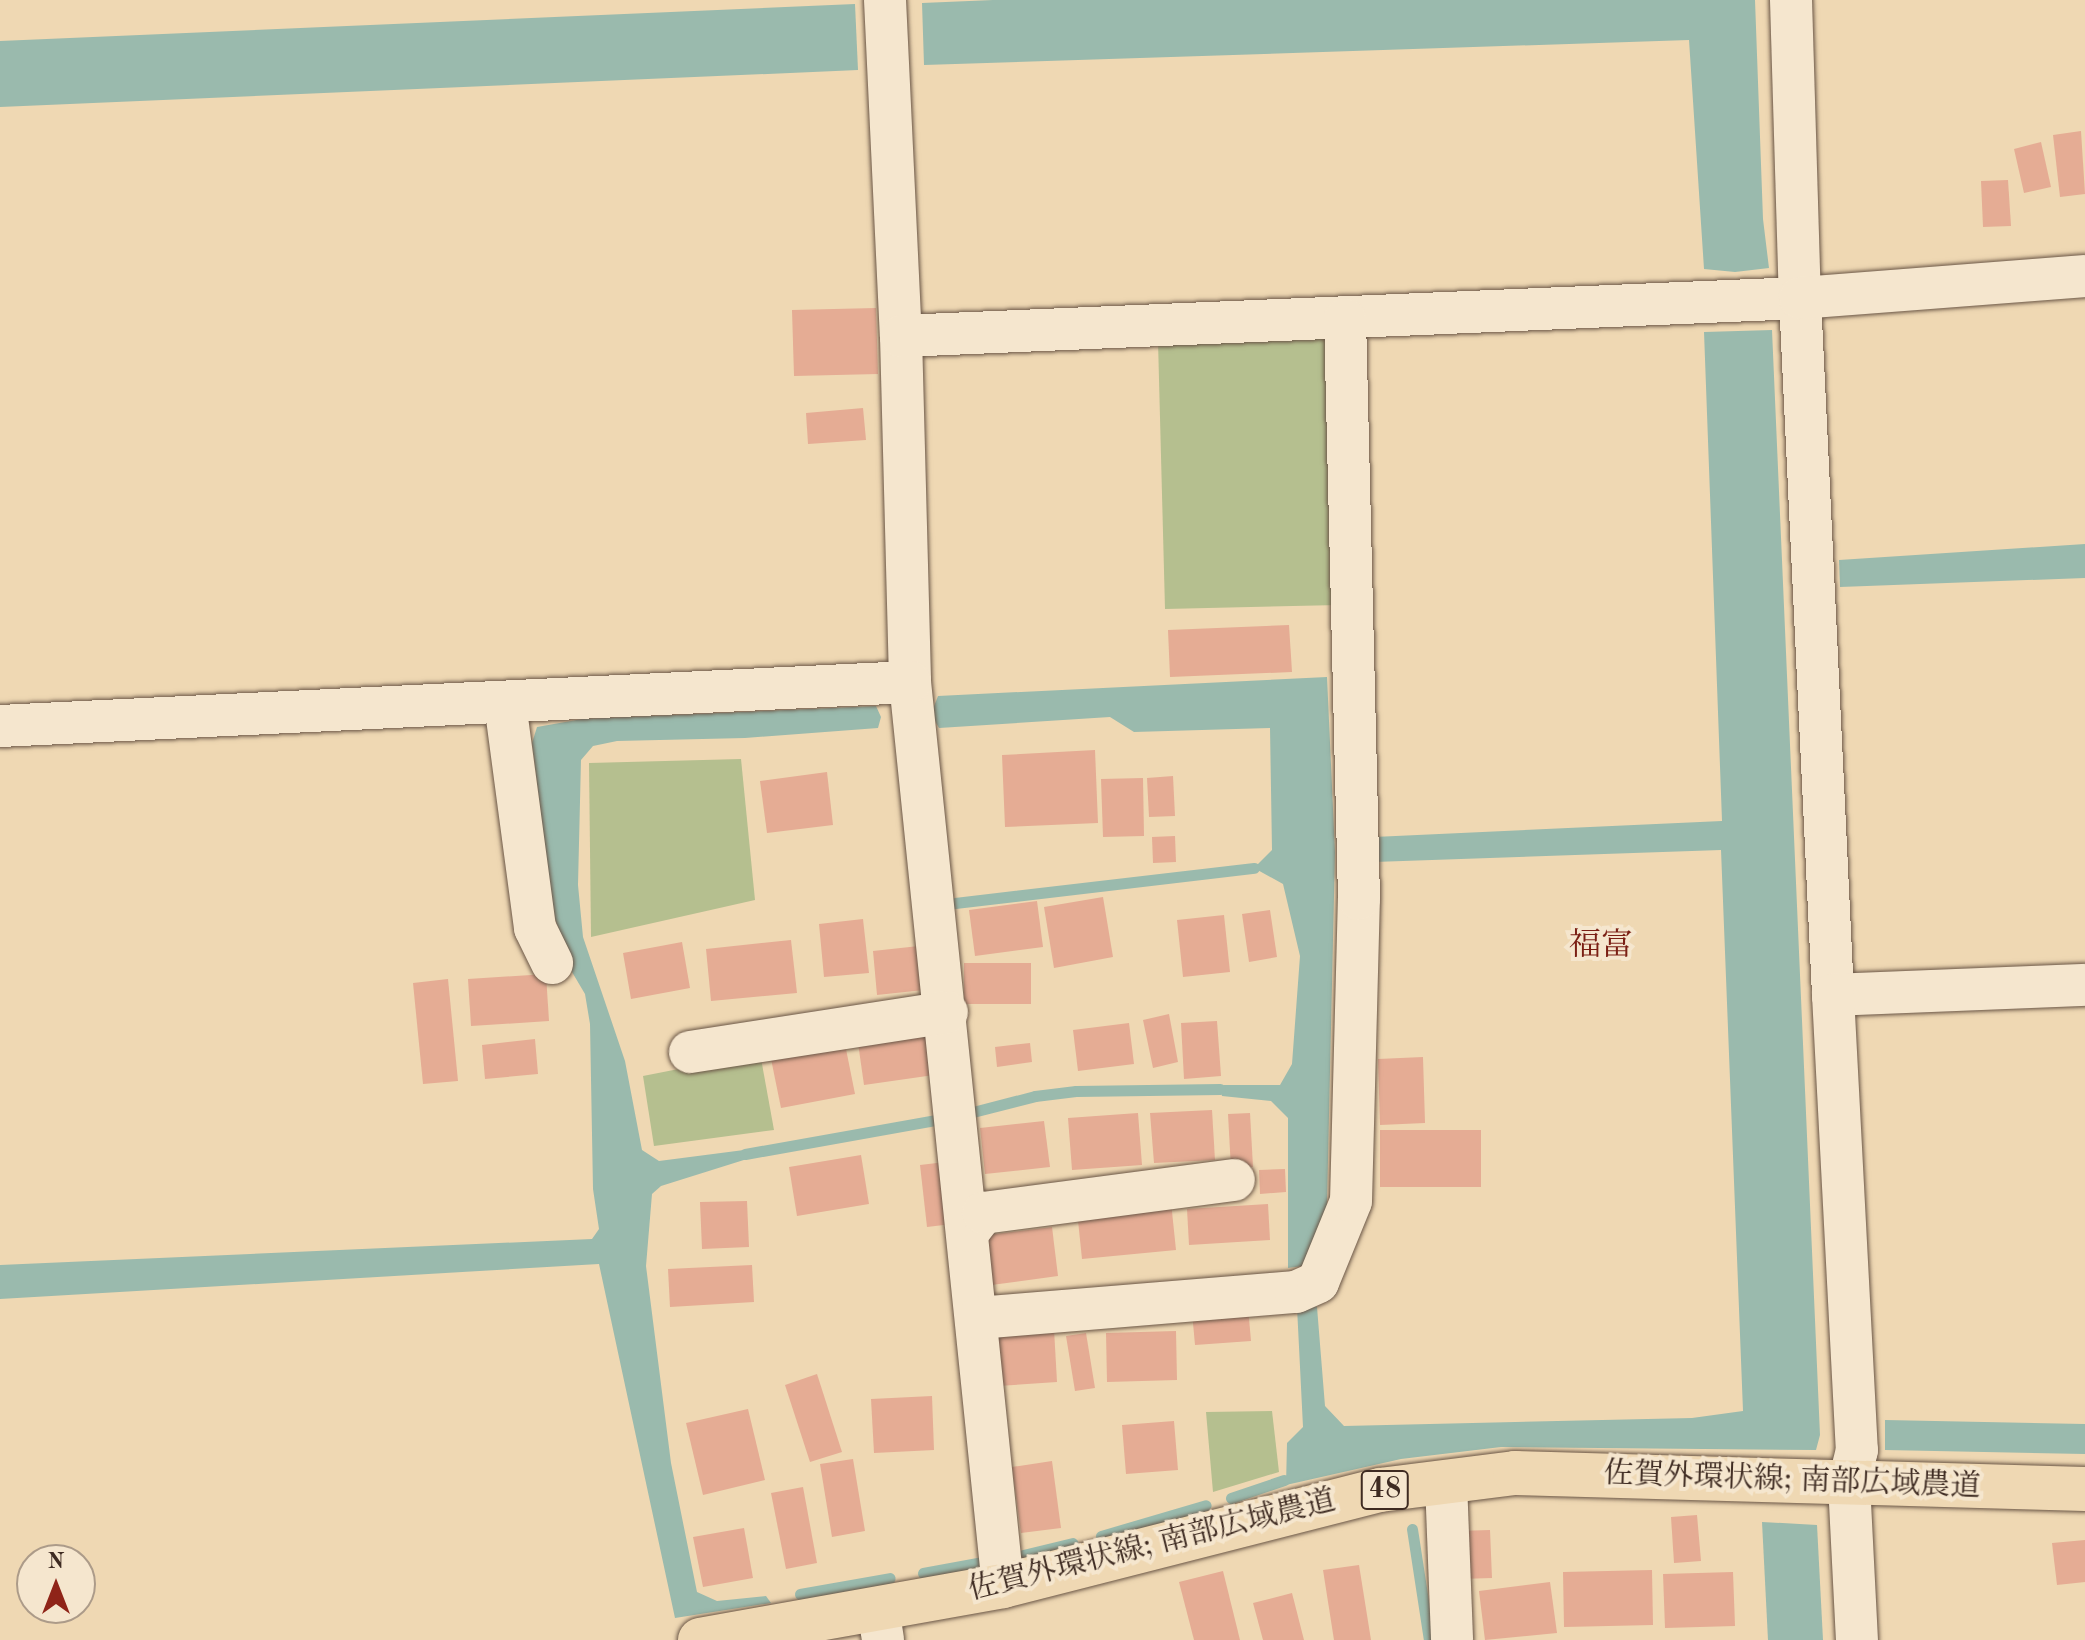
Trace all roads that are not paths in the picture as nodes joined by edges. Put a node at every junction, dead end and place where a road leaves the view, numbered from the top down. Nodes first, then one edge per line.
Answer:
1 (885, 0) edge
2 (1791, 0) edge
3 (2085, 276) edge
4 (1800, 298) junction
5 (1345, 319) junction
6 (901, 336) junction
7 (910, 682) junction
8 (505, 703) junction
9 (0, 726) edge
10 (552, 963) dead end
11 (2085, 985) edge
12 (1833, 995) junction
13 (947, 1012) junction
14 (690, 1052) dead end
15 (1234, 1180) dead end
16 (969, 1231) junction
17 (978, 1318) junction
18 (1446, 1482) junction
19 (1849, 1483) junction
20 (2085, 1489) edge
21 (1003, 1586) junction
22 (880, 1624) edge
23 (700, 1640) edge
24 (1452, 1640) edge
25 (1857, 1640) edge

1 - 6 street
2 - 4 street
3 - 4 street
4 - 5 street
4 - 12 street
5 - 6 street
5 - 17 street
6 - 7 street
7 - 8 street
7 - 13 street
8 - 9 street
8 - 10 street
11 - 12 street
12 - 19 street
13 - 14 street
13 - 16 street
15 - 16 street
16 - 17 street
17 - 21 street
18 - 19 main road, 佐賀外環状線; 南部広域農道 / 48
18 - 21 main road, 佐賀外環状線; 南部広域農道 / 48
18 - 24 street
19 - 20 main road, 佐賀外環状線; 南部広域農道 / 48
19 - 25 street
21 - 22 main road, 佐賀外環状線; 南部広域農道 / 48
22 - 23 main road, 佐賀外環状線; 南部広域農道 / 48

